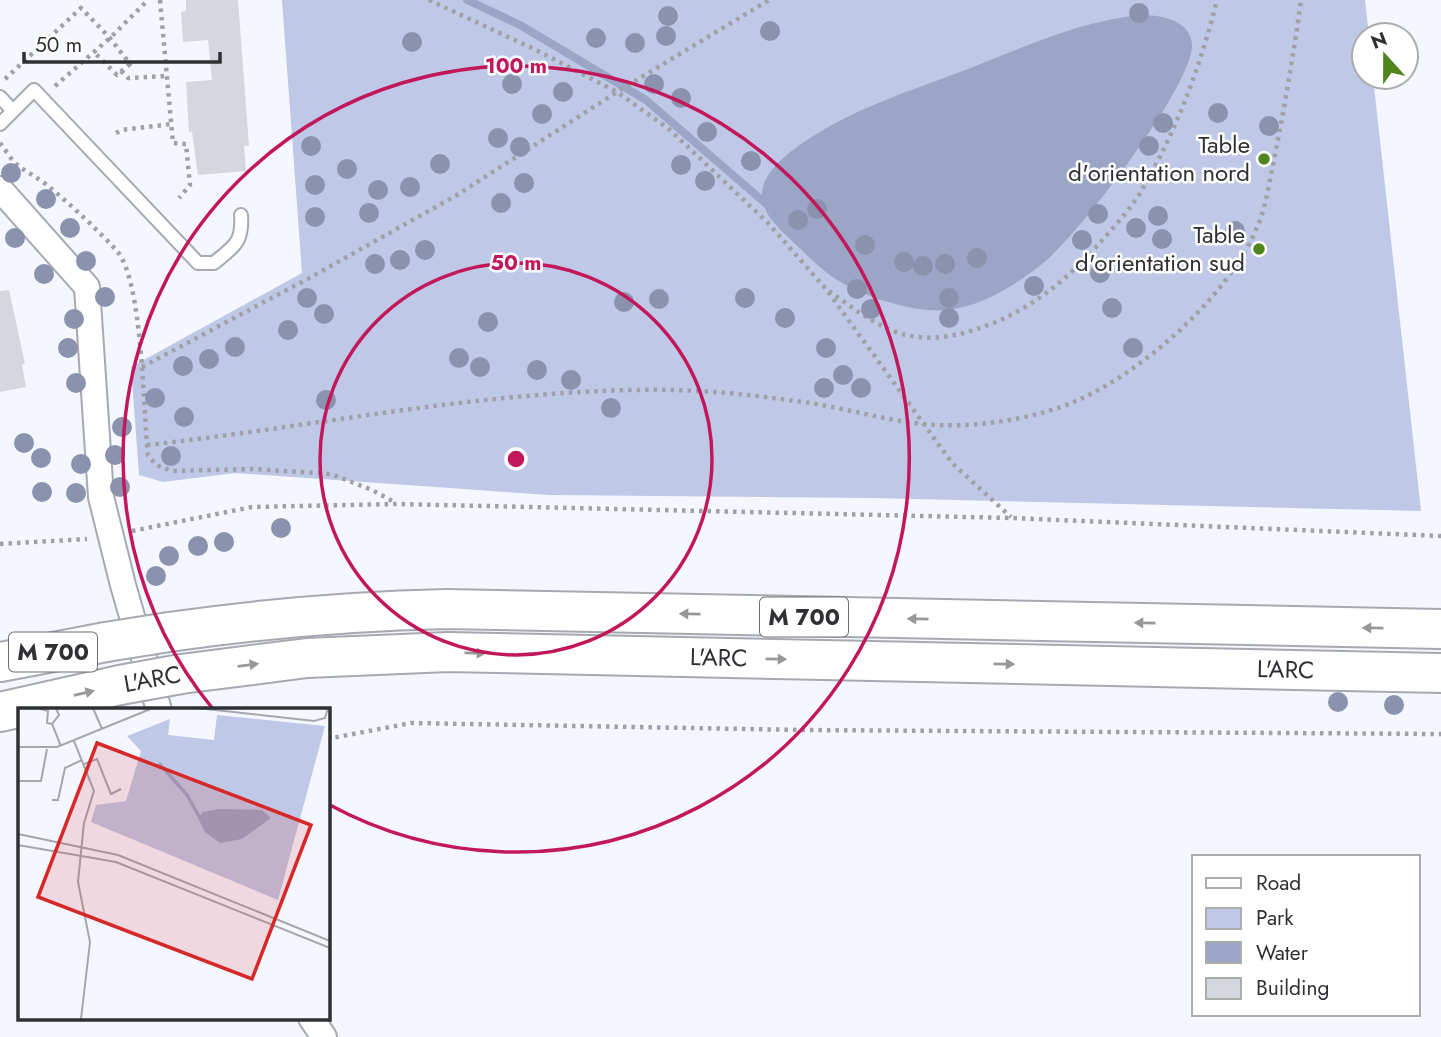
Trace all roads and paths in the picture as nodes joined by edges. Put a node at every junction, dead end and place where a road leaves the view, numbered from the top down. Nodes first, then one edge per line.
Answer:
1 (148, 0) edge
2 (160, 0) edge
3 (429, 0) edge
4 (769, 0) edge
5 (1217, 0) edge
6 (1301, 0) edge
7 (110, 38) junction
8 (94, 52) junction
9 (121, 72) junction
10 (167, 76) junction
11 (617, 92) junction
12 (0, 97) edge
13 (41, 98) junction
14 (24, 99) junction
15 (12, 110) junction
16 (171, 124) junction
17 (3, 129) edge
18 (116, 133) dead end
19 (0, 141) edge
20 (3, 197) edge
21 (179, 198) dead end
22 (241, 215) dead end
23 (826, 289) junction
24 (142, 367) junction
25 (923, 424) junction
26 (147, 445) junction
27 (397, 504) junction
28 (1011, 518) junction
29 (1441, 536) edge
30 (112, 539) junction
31 (0, 544) edge
32 (1441, 629) edge
33 (0, 662) edge
34 (1441, 673) edge
35 (158, 708) edge
36 (0, 712) edge
37 (1441, 734) edge
38 (329, 739) edge
39 (312, 1020) edge
40 (324, 1037) edge

1 - 7 path
2 - 10 path
3 - 11 path
4 - 11 path
5 - 23 path
6 - 25 path
7 - 8 path
7 - 9 path
7 - 14 path
8 - 9 path
8 - 13 path
9 - 10 path
10 - 16 path
11 - 23 path
11 - 24 path
12 - 15 lane
13 - 14 lane
13 - 22 lane
14 - 15 lane
15 - 17 lane
16 - 18 path
16 - 21 path
17 - 19 path
19 - 24 path
20 - 30 street
23 - 25 path
24 - 26 path
25 - 26 path
25 - 28 path
26 - 27 path
27 - 28 path
27 - 30 path
28 - 29 path
30 - 31 path
30 - 35 street
32 -> 33 highway, L'ARC / M 700, bridge
36 -> 34 highway, L'ARC / M 700, bridge
37 - 38 path
39 - 40 street

